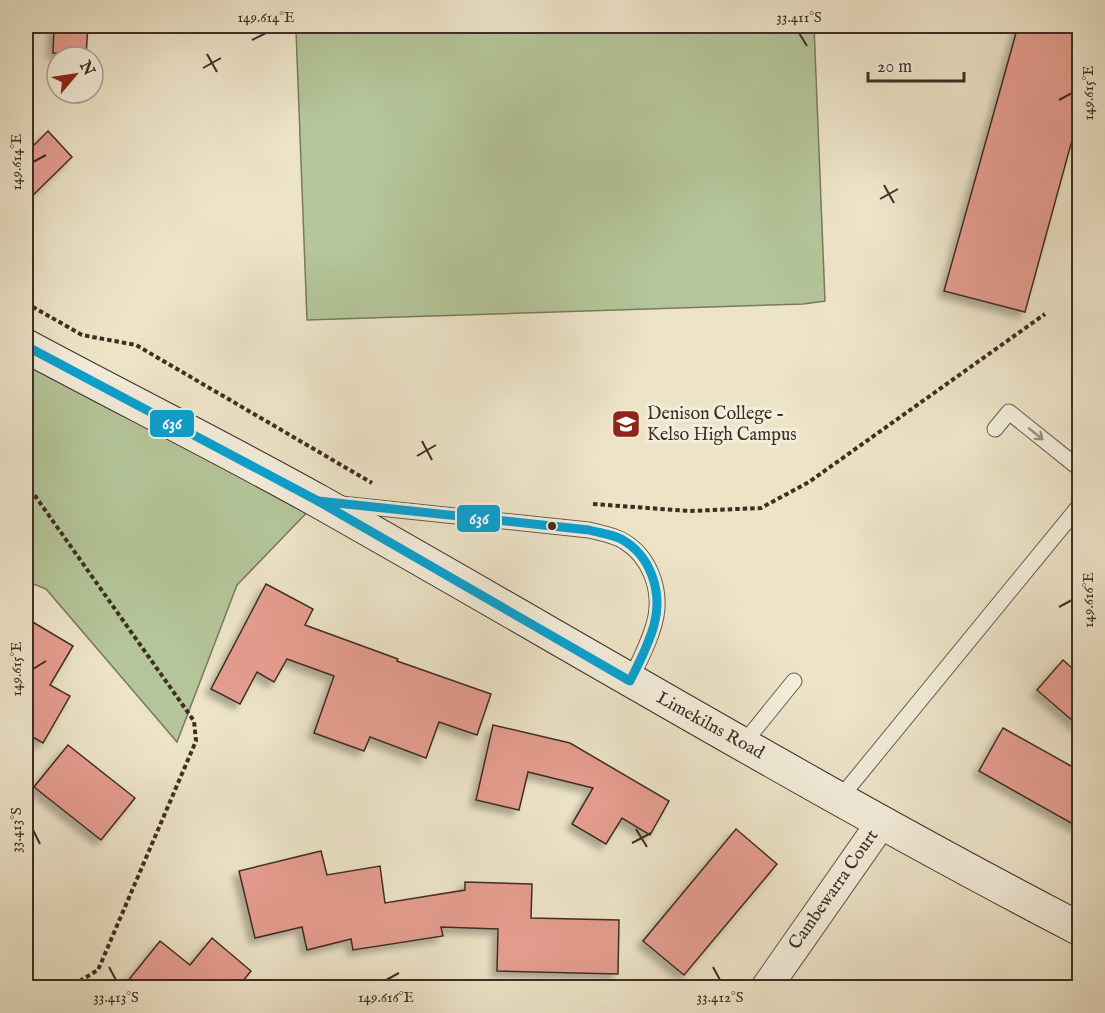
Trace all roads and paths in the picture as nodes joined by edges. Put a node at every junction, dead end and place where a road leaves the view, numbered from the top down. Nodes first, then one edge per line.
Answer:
1 (26, 303) edge
2 (1045, 314) dead end
3 (26, 346) edge
4 (995, 429) dead end
5 (1080, 469) edge
6 (26, 483) edge
7 (372, 483) dead end
8 (318, 501) junction
9 (583, 504) dead end
10 (1080, 505) edge
11 (630, 681) junction
12 (794, 681) dead end
13 (743, 744) junction
14 (840, 798) junction
15 (882, 822) junction
16 (1080, 929) edge
17 (26, 984) edge
18 (48, 987) edge
19 (68, 987) edge
20 (766, 987) edge

1 - 7 path
2 - 9 path
3 - 8 main road, Limekilns Road
4 -> 5 lane
6 - 19 path
8 - 11 main road, Limekilns Road
8 - 11 lane
10 - 14 lane
11 - 13 main road, Limekilns Road
12 - 13 lane
13 - 14 main road, Limekilns Road
14 - 15 main road, Limekilns Road
15 - 16 main road, Limekilns Road
15 - 20 street, Cambewarra Court
17 - 18 path

